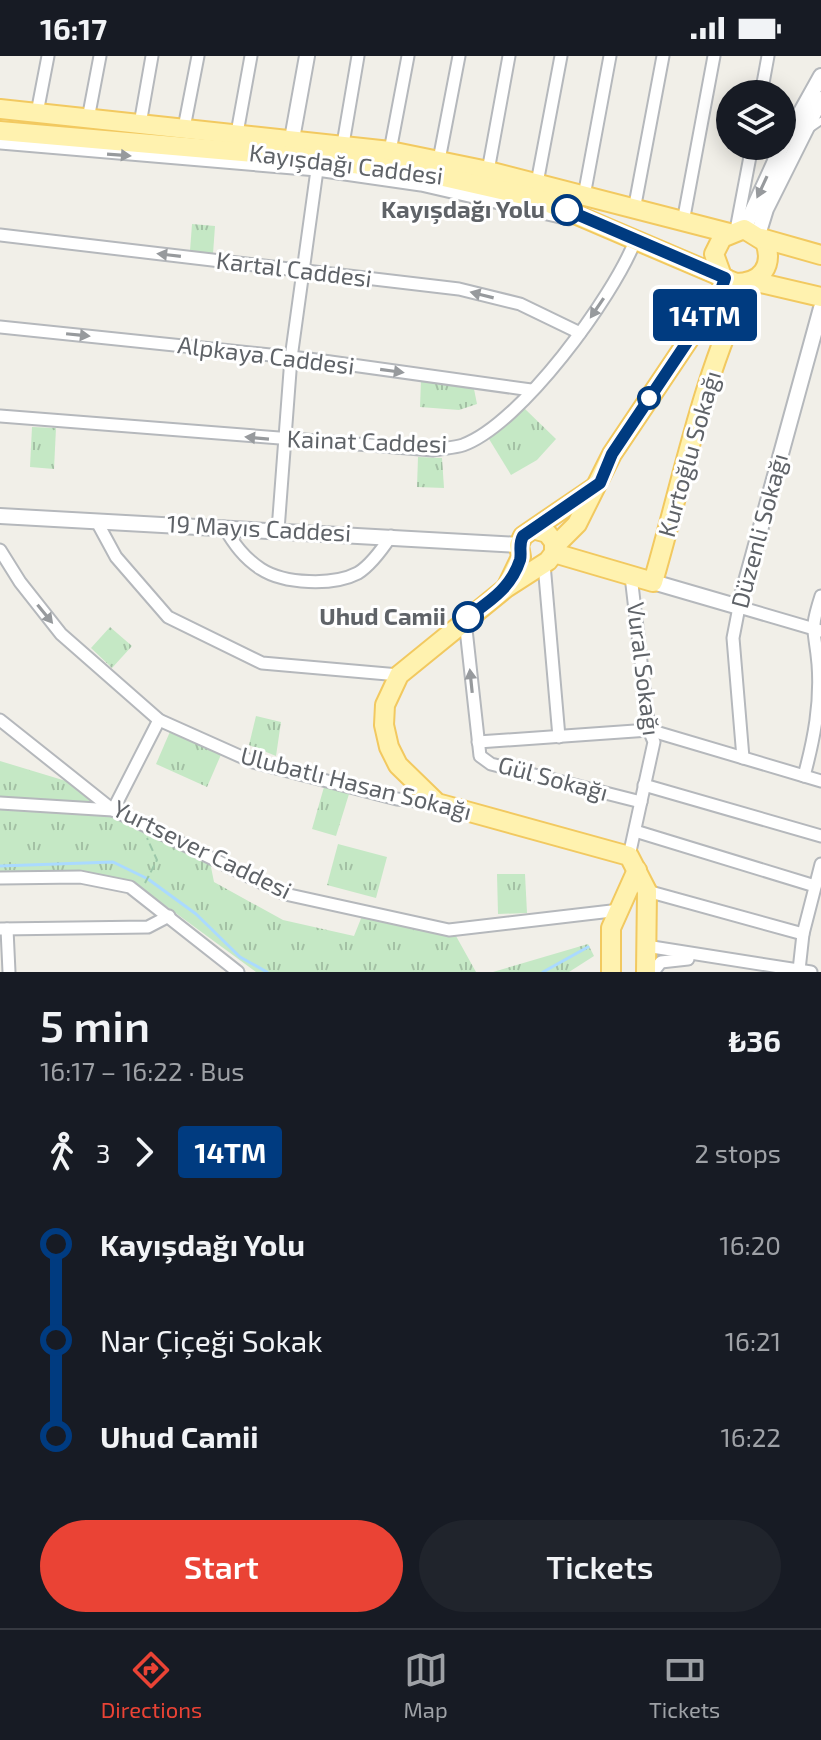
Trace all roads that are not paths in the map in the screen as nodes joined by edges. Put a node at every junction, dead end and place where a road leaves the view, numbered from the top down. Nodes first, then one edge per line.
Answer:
1 (48, 56) edge
2 (100, 56) edge
3 (152, 56) edge
4 (198, 56) edge
5 (251, 56) edge
6 (307, 56) edge
7 (358, 56) edge
8 (408, 56) edge
9 (459, 56) edge
10 (509, 56) edge
11 (561, 56) edge
12 (610, 56) edge
13 (663, 56) edge
14 (714, 56) edge
15 (768, 56) edge
16 (821, 76) edge
17 (764, 80) edge
18 (821, 99) edge
19 (0, 109) edge
20 (37, 113) junction
21 (88, 119) junction
22 (796, 121) edge
23 (821, 121) edge
24 (140, 124) junction
25 (184, 128) junction
26 (0, 131) edge
27 (805, 131) junction
28 (237, 133) junction
29 (0, 143) edge
30 (343, 144) junction
31 (41, 147) junction
32 (290, 147) junction
33 (390, 151) junction
34 (439, 160) junction
35 (751, 160) edge
36 (776, 160) edge
37 (317, 170) junction
38 (488, 171) junction
39 (537, 183) junction
40 (584, 196) junction
41 (634, 210) junction
42 (683, 222) junction
43 (592, 224) junction
44 (746, 233) junction
45 (0, 235) edge
46 (635, 241) junction
47 (821, 255) edge
48 (305, 271) junction
49 (724, 277) junction
50 (750, 282) junction
51 (821, 297) edge
52 (821, 308) edge
53 (0, 327) edge
54 (580, 333) junction
55 (291, 358) junction
56 (531, 390) junction
57 (0, 416) edge
58 (287, 440) junction
59 (600, 483) junction
60 (0, 516) edge
61 (97, 522) junction
62 (224, 527) junction
63 (278, 530) junction
64 (391, 536) junction
65 (0, 550) edge
66 (538, 555) junction
67 (631, 576) junction
68 (653, 582) junction
69 (821, 596) edge
70 (739, 607) junction
71 (465, 620) junction
72 (816, 630) edge
73 (399, 675) junction
74 (0, 720) edge
75 (159, 720) junction
76 (819, 726) edge
77 (649, 730) junction
78 (559, 737) junction
79 (478, 742) junction
80 (743, 758) junction
81 (804, 776) junction
82 (821, 781) edge
83 (644, 785) junction
84 (641, 802) junction
85 (0, 803) edge
86 (437, 803) junction
87 (113, 810) junction
88 (635, 831) junction
89 (821, 836) edge
90 (633, 863) junction
91 (821, 864) edge
92 (0, 878) edge
93 (815, 886) junction
94 (647, 891) junction
95 (620, 910) junction
96 (169, 916) junction
97 (3, 929) edge
98 (803, 934) junction
99 (610, 943) junction
100 (646, 946) junction
101 (700, 957) junction
102 (805, 971) edge
103 (9, 972) edge
104 (238, 972) edge
105 (611, 972) edge
106 (646, 972) edge
107 (653, 972) edge

1 - 20 street
2 - 21 street
3 - 24 street
4 - 25 street
5 - 28 street
6 - 32 street
7 - 30 street
8 - 33 street
9 - 34 street
10 - 38 street
11 - 39 street
12 - 40 street
13 - 41 street
14 - 42 street
15 - 17 street
16 - 22 street
18 - 27 street
19 - 20 main road, Kayışdağı Caddesi
20 - 21 main road, Kayışdağı Caddesi
21 - 24 main road, Kayışdağı Caddesi
23 - 27 lane
24 - 25 main road, Kayışdağı Caddesi
25 - 28 main road, Kayışdağı Caddesi
26 - 31 street, Kayışdağı Caddesi
26 - 32 main road, Kayışdağı Caddesi
27 - 44 street
28 - 32 main road, Kayışdağı Caddesi
29 - 31 street
30 - 32 main road, Kayışdağı Caddesi
30 - 33 main road, Kayışdağı Caddesi
31 -> 37 street
32 - 43 main road, Kayışdağı Caddesi
33 - 34 main road, Kayışdağı Caddesi
34 - 38 main road, Kayışdağı Caddesi
35 - 44 street
36 -> 44 street
37 - 43 street
37 - 48 street
38 - 39 main road, Kayışdağı Caddesi
39 - 40 main road, Kayışdağı Caddesi
40 - 41 main road, Kayışdağı Caddesi
41 - 42 main road, Kayışdağı Caddesi
42 - 44 main road, Kayışdağı Caddesi
43 - 46 main road, Kayışdağı Caddesi
44 - 47 main road, Kayışdağı Caddesi
44 - 49 main road
44 - 50 main road
48 -> 45 street, Kartal Caddesi
46 - 49 main road, Kayışdağı Caddesi
46 -> 54 street, Kainat Caddesi
54 -> 48 street, Kartal Caddesi
48 - 55 street
49 - 50 main road, Kayışdağı Caddesi
49 - 59 main road
50 - 51 main road, Kayışdağı Caddesi
50 - 68 main road, Kurtoğlu Sokağı
52 - 70 street, Düzenli Sokağı
53 -> 55 street, Alpkaya Caddesi
54 - 56 street, Kainat Caddesi
55 -> 56 street, Alpkaya Caddesi
55 - 58 street
56 - 58 street, Kainat Caddesi
58 -> 57 street, Kainat Caddesi
58 - 63 street
59 - 66 main road
59 - 66 main road
60 - 61 street, 19 Mayıs Caddesi
61 - 62 street, 19 Mayıs Caddesi
61 - 73 street
62 - 63 street, 19 Mayıs Caddesi
62 - 64 street
63 - 64 street, 19 Mayıs Caddesi
64 - 66 street, 19 Mayıs Caddesi
65 -> 75 street, Ulubatlı Hasan Sokağı
66 - 67 main road, 19 Mayıs Caddesi
66 - 71 main road
66 - 78 street
67 - 68 main road, 19 Mayıs Caddesi
67 - 77 street, Vural Sokağı
68 - 70 street, 19 Mayıs Caddesi
69 - 72 street
70 - 72 street, 19 Mayıs Caddesi
70 - 80 street, Düzenli Sokağı
71 - 73 main road
79 -> 71 street
72 - 76 street
73 - 86 main road
74 - 87 street, Yurtsever Caddesi
75 - 86 street, Ulubatlı Hasan Sokağı
75 - 87 street
76 - 81 street
77 - 78 street
77 - 80 street
77 - 83 street, Vural Sokağı
78 - 79 street
79 - 84 street, Gül Sokağı
80 - 81 street
81 - 82 street
83 - 84 street, Vural Sokağı
83 - 89 street
84 - 88 street, Vural Sokağı
85 - 87 street
86 - 90 main road, Ulubatlı Hasan Sokağı
87 - 95 street, Yurtsever Caddesi
88 - 90 street, Vural Sokağı
88 - 93 street
90 - 94 main road
90 - 95 main road, Vural Sokağı
91 - 93 street
92 - 96 street
93 - 98 street
94 - 98 street
94 - 100 main road
95 - 99 main road, Vural Sokağı
96 - 97 street
96 - 104 street
97 - 103 street
98 - 102 street
99 - 100 main road
99 - 105 main road, Vural Sokağı
100 - 101 street
100 - 106 main road
101 - 102 street
101 - 107 street

